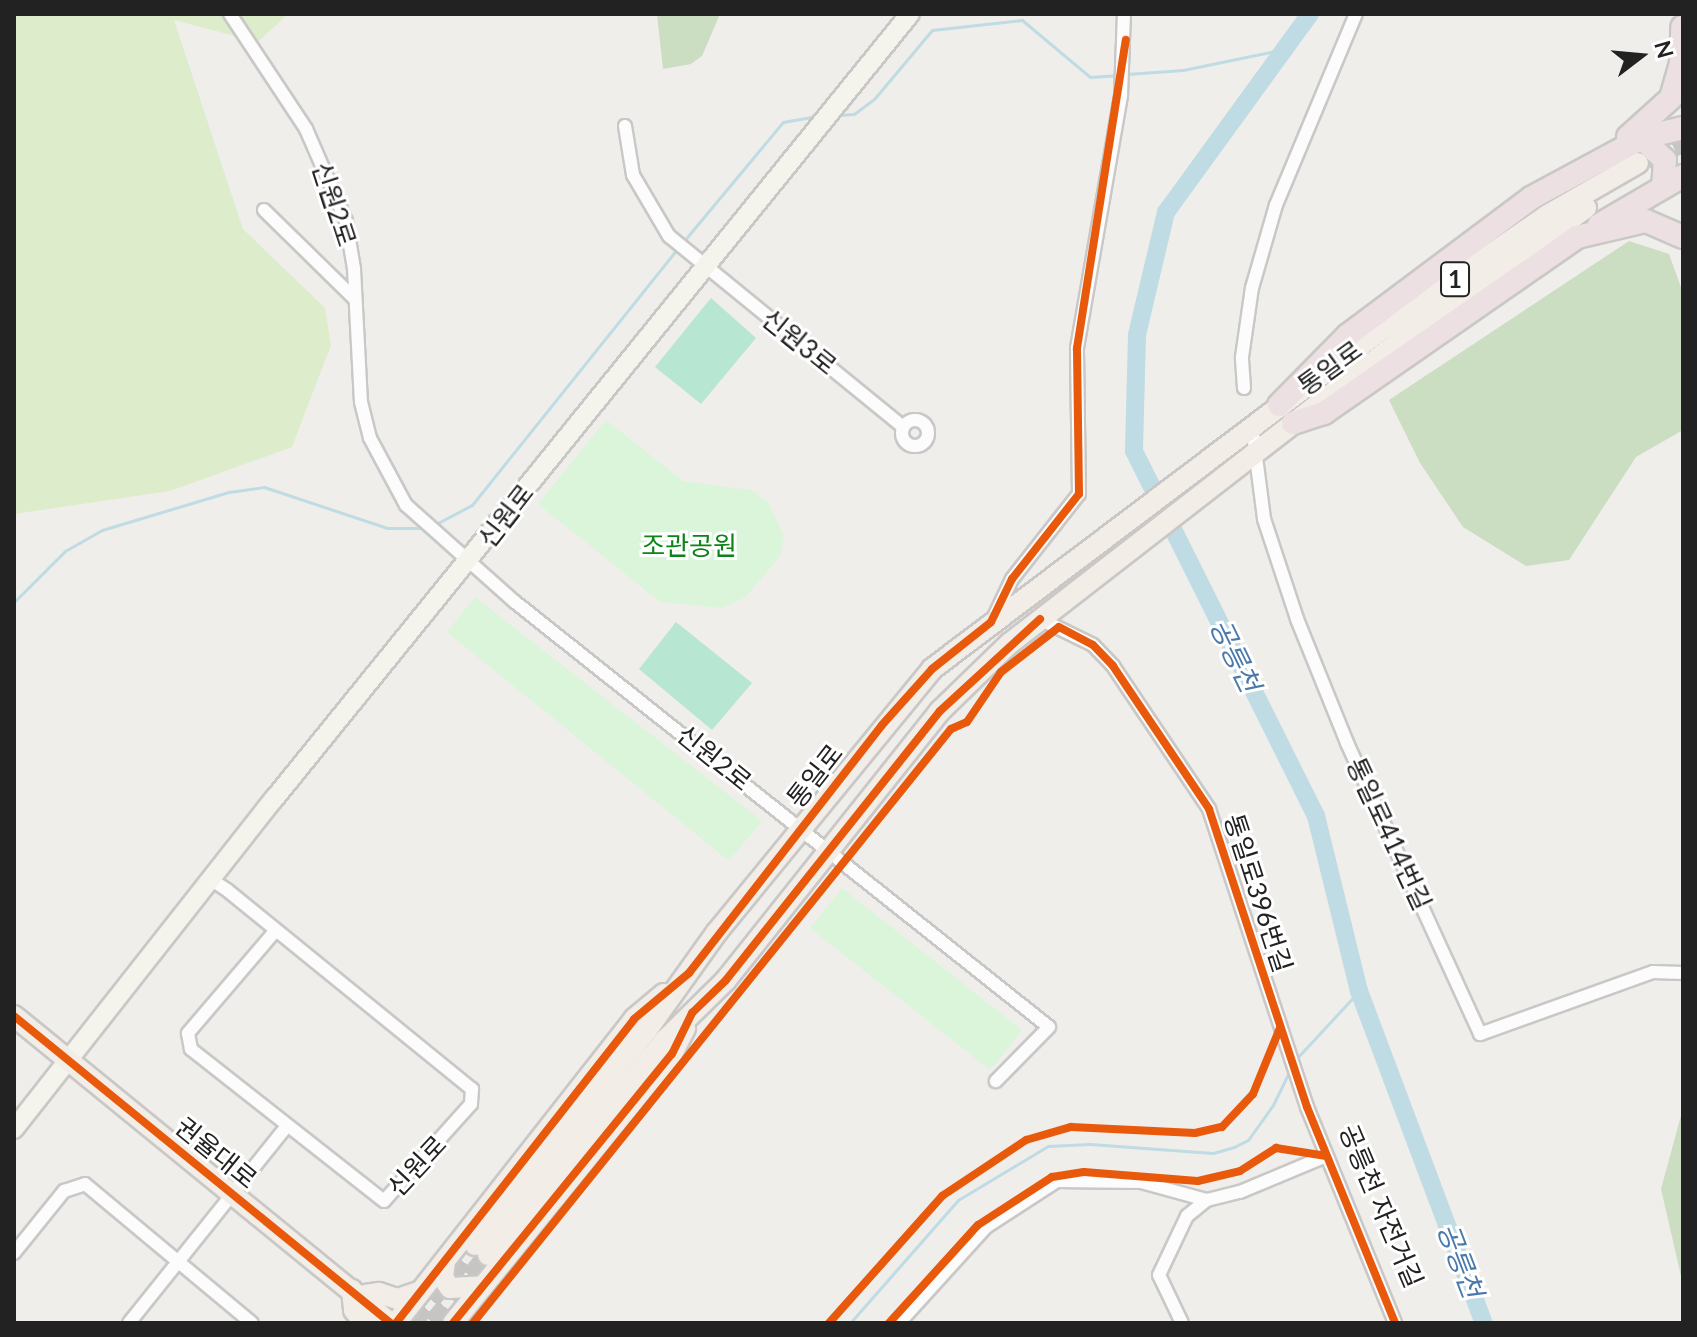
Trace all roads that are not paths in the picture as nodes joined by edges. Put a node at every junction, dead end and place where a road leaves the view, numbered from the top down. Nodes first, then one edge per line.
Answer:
1 (230, 14) edge
2 (910, 14) edge
3 (1356, 14) edge
4 (1127, 16) edge
5 (1682, 23) edge
6 (625, 126) dead end
7 (1683, 128) edge
8 (1642, 138) junction
9 (1683, 176) edge
10 (1560, 180) junction
11 (1663, 187) junction
12 (264, 210) dead end
13 (1577, 237) junction
14 (1683, 237) edge
15 (700, 262) junction
16 (355, 299) junction
17 (1244, 388) dead end
18 (1279, 405) junction
19 (1293, 423) junction
20 (1252, 426) junction
21 (903, 427) dead end
22 (1254, 455) junction
23 (469, 564) junction
24 (1040, 619) junction
25 (991, 622) junction
26 (800, 828) junction
27 (828, 852) junction
28 (212, 880) junction
29 (276, 930) junction
30 (689, 973) junction
31 (1683, 973) edge
32 (692, 1013) junction
33 (14, 1016) edge
34 (69, 1058) junction
35 (996, 1081) dead end
36 (285, 1128) junction
37 (14, 1129) edge
38 (1326, 1156) junction
39 (232, 1192) junction
40 (1207, 1200) junction
41 (14, 1253) edge
42 (178, 1260) junction
43 (445, 1261) junction
44 (483, 1286) junction
45 (421, 1291) junction
46 (356, 1293) junction
47 (129, 1323) edge
48 (252, 1323) edge
49 (364, 1323) edge
50 (393, 1323) edge
51 (453, 1323) edge
52 (899, 1323) edge
53 (1182, 1323) edge
54 (1395, 1323) edge

1 - 16 street, 신원2로
2 - 15 street, 신원로
3 - 17 street
4 - 25 street
5 - 10 highway
6 - 15 street, 신원3로
7 - 8 highway
8 - 10 highway
8 - 11 highway
9 - 11 highway
10 - 18 highway
11 - 13 highway
12 - 16 street
13 - 14 highway
13 - 19 highway
15 - 21 street, 신원3로
15 - 23 street, 신원로
16 - 23 street, 신원2로
18 - 19 main road, 통일로 / 1
18 - 20 main road, 통일로 / 1
19 - 22 main road, 통일로 / 1
20 - 22 street, 통일로414번길
20 - 25 main road, 통일로 / 1
22 - 24 main road, 통일로 / 1
22 - 31 street, 통일로414번길
23 - 26 street, 신원2로
23 - 28 street, 신원로
24 - 27 main road, 통일로 / 1
24 - 38 street, 통일로396번길
25 - 26 main road, 통일로 / 1
26 - 27 street, 신원2로
26 - 30 main road, 통일로 / 1
27 - 32 main road, 통일로 / 1
27 - 35 street, 신원2로
28 - 29 street, 신원로
28 - 34 street, 신원로
29 - 36 street, 신원로
29 - 36 street, 신원로
30 - 32 main road, 통일로 / 1
30 - 43 main road
32 - 44 main road
33 - 34 main road, 권율대로
34 - 37 street, 신원로
34 - 39 main road, 권율대로
36 - 39 street
38 - 40 street
38 - 54 street
39 - 42 street, 권율대로
39 - 46 main road, 권율대로
40 - 52 street
40 - 53 street
41 - 42 street
42 - 47 street, 권율대로
42 - 48 street
43 - 44 main road
43 - 45 main road
44 - 51 main road
45 - 46 main road
45 - 50 main road
46 - 49 main road
46 - 50 main road, 권율대로

